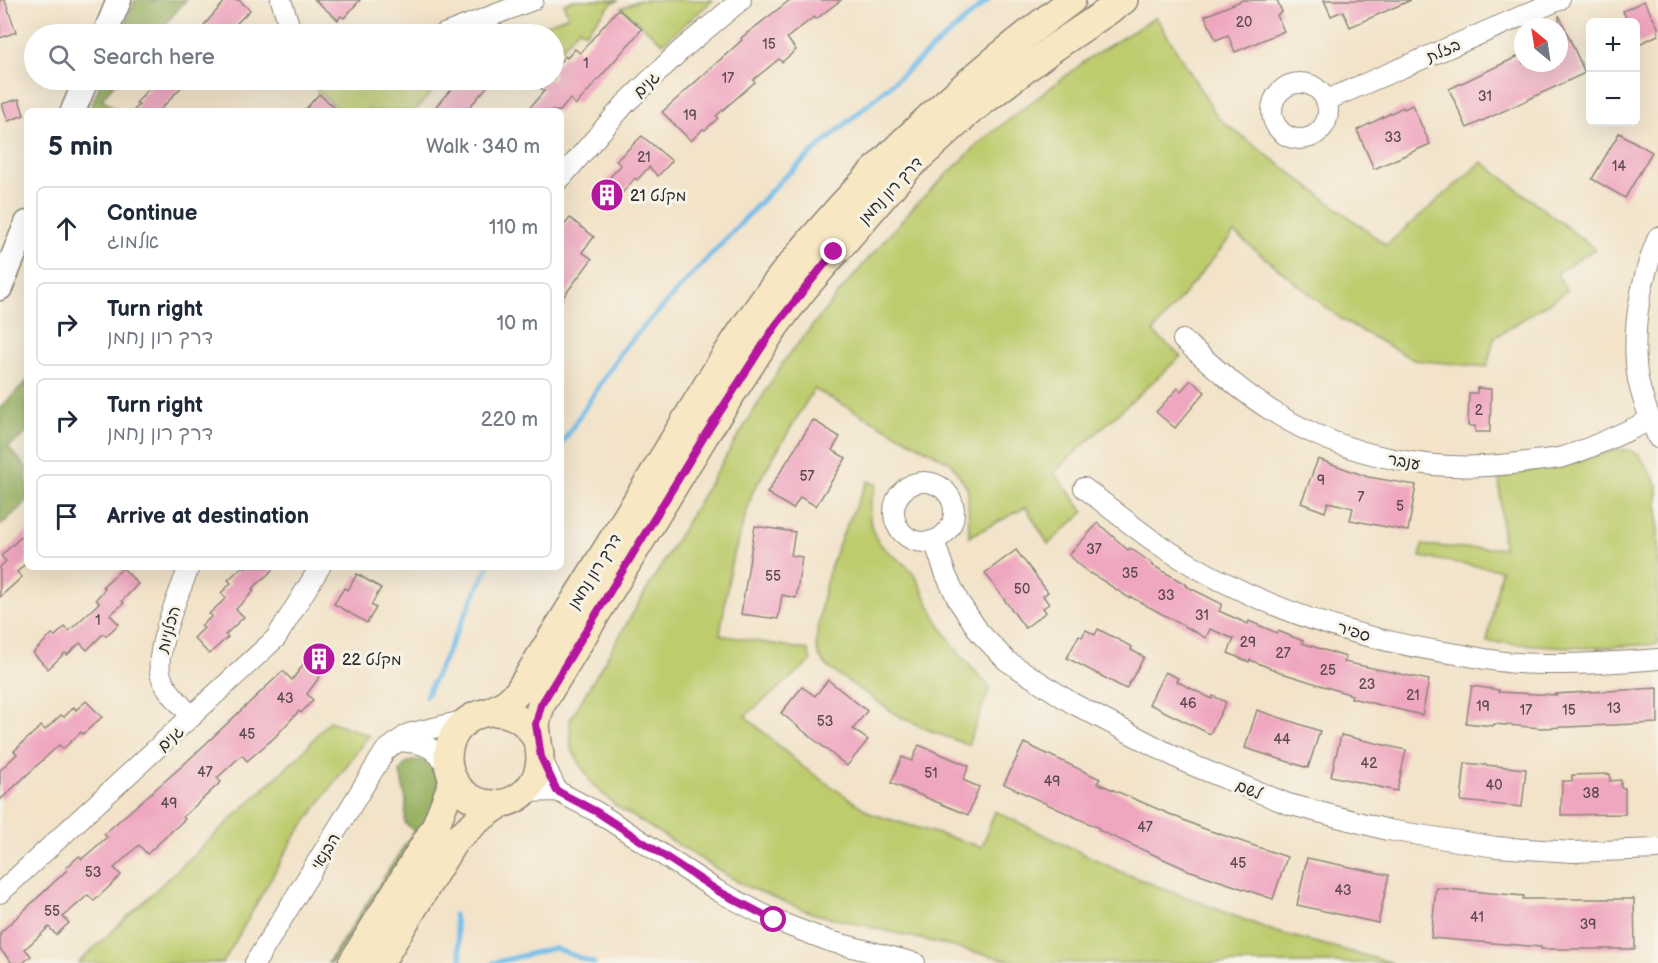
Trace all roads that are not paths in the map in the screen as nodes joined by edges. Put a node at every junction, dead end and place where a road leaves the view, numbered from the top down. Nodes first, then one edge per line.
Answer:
1 (119, 0) edge
2 (281, 0) edge
3 (533, 0) edge
4 (741, 0) edge
5 (1072, 0) edge
6 (1124, 0) edge
7 (1559, 0) edge
8 (109, 24) edge
9 (289, 24) edge
10 (470, 24) edge
11 (82, 90) edge
12 (1327, 100) dead end
13 (74, 108) edge
14 (564, 175) edge
15 (24, 230) edge
16 (1658, 237) edge
17 (0, 288) edge
18 (1183, 340) dead end
19 (1655, 429) edge
20 (1084, 488) dead end
21 (934, 541) dead end
22 (188, 570) edge
23 (318, 570) edge
24 (1658, 659) edge
25 (479, 716) junction
26 (192, 717) junction
27 (398, 741) junction
28 (540, 750) junction
29 (451, 773) junction
30 (557, 791) junction
31 (525, 792) junction
32 (501, 804) junction
33 (1658, 849) edge
34 (0, 893) edge
35 (255, 963) edge
36 (352, 963) edge
37 (380, 963) edge
38 (915, 963) edge

1 - 8 street
2 - 9 street
3 - 10 street
4 - 14 street, גנים
5 - 25 main road, דרך רון נחמן
6 - 28 main road, דרך רון נחמן
7 - 12 street, בזלת
11 - 13 street
15 - 17 street
16 - 19 street
18 - 19 street, ענבר
20 - 24 street, ספיר
21 - 33 street, לשם
22 - 26 street, הכלניות
23 - 26 street, גנים
25 - 27 street, הבנאי
25 - 28 main road
25 - 29 main road
26 - 34 street, גנים
27 - 29 street
27 - 35 street, הבנאי
28 - 30 street
28 - 31 main road
29 - 32 main road
29 - 36 main road
30 - 31 street
30 - 38 street
31 - 32 main road
32 - 37 main road

